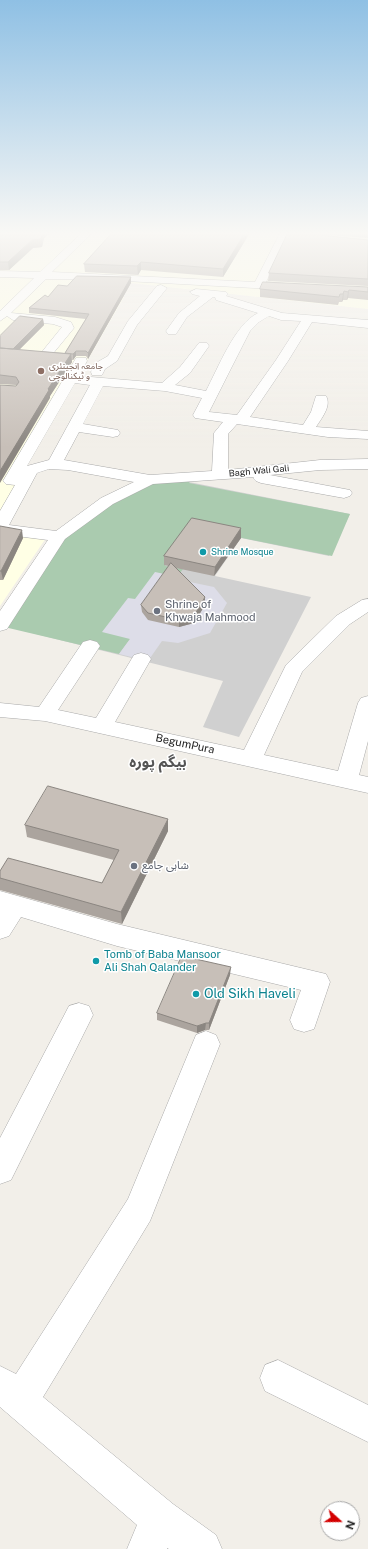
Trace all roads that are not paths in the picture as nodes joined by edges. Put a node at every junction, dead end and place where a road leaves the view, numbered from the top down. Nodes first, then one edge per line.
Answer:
1 (14, 303) edge
2 (149, 303) edge
3 (198, 303) edge
4 (239, 303) edge
5 (269, 312) junction
6 (1, 316) edge
7 (308, 319) junction
8 (368, 324) edge
9 (172, 331) dead end
10 (203, 346) dead end
11 (48, 353) edge
12 (81, 361) edge
13 (98, 376) junction
14 (72, 379) junction
15 (165, 387) junction
16 (210, 396) junction
17 (321, 399) dead end
18 (237, 420) junction
19 (74, 427) junction
20 (306, 430) junction
21 (113, 433) dead end
22 (368, 435) edge
23 (55, 464) junction
24 (368, 464) edge
25 (220, 474) junction
26 (236, 474) junction
27 (150, 480) junction
28 (344, 494) dead end
29 (0, 500) edge
30 (0, 528) edge
31 (59, 536) junction
32 (368, 604) edge
33 (0, 626) edge
34 (90, 646) dead end
35 (141, 659) dead end
36 (368, 703) edge
37 (0, 710) edge
38 (45, 714) junction
39 (102, 726) junction
40 (252, 759) junction
41 (346, 781) junction
42 (368, 785) edge
43 (7, 903) edge
44 (0, 928) edge
45 (79, 1015) dead end
46 (304, 1020) dead end
47 (206, 1044) dead end
48 (0, 1169) edge
49 (278, 1378) dead end
50 (10, 1393) edge
51 (368, 1424) edge
52 (153, 1533) edge
53 (202, 1549) edge

1 - 6 street
2 - 13 street
3 - 9 street
4 - 5 street
5 - 7 street
5 - 16 street
6 - 11 street
7 - 8 street
7 - 18 street
10 - 15 street
12 - 14 street
13 - 14 street
13 - 15 street
13 - 19 street
14 - 29 street
15 - 16 street
16 - 18 street
17 - 20 street
18 - 20 street
18 - 25 street
19 - 21 street
19 - 23 street
20 - 22 street
23 - 27 street, Bagh Wali Gali
23 - 30 street, Bagh Wali Gali
24 - 26 street, Bagh Wali Gali
25 - 26 street, Bagh Wali Gali
25 - 27 street, Bagh Wali Gali
26 - 28 street
27 - 31 street, Bagh Wali Gali
30 - 31 street
31 - 33 street, Bagh Wali Gali
32 - 40 street
34 - 38 street
35 - 39 street
36 - 41 street
37 - 38 street, BegumPura
38 - 39 street, BegumPura
39 - 40 street, BegumPura
40 - 41 street, BegumPura
41 - 42 street, BegumPura
43 - 44 street
43 - 46 street
45 - 48 street
47 - 50 street
49 - 51 street
50 - 52 street
52 - 53 street

